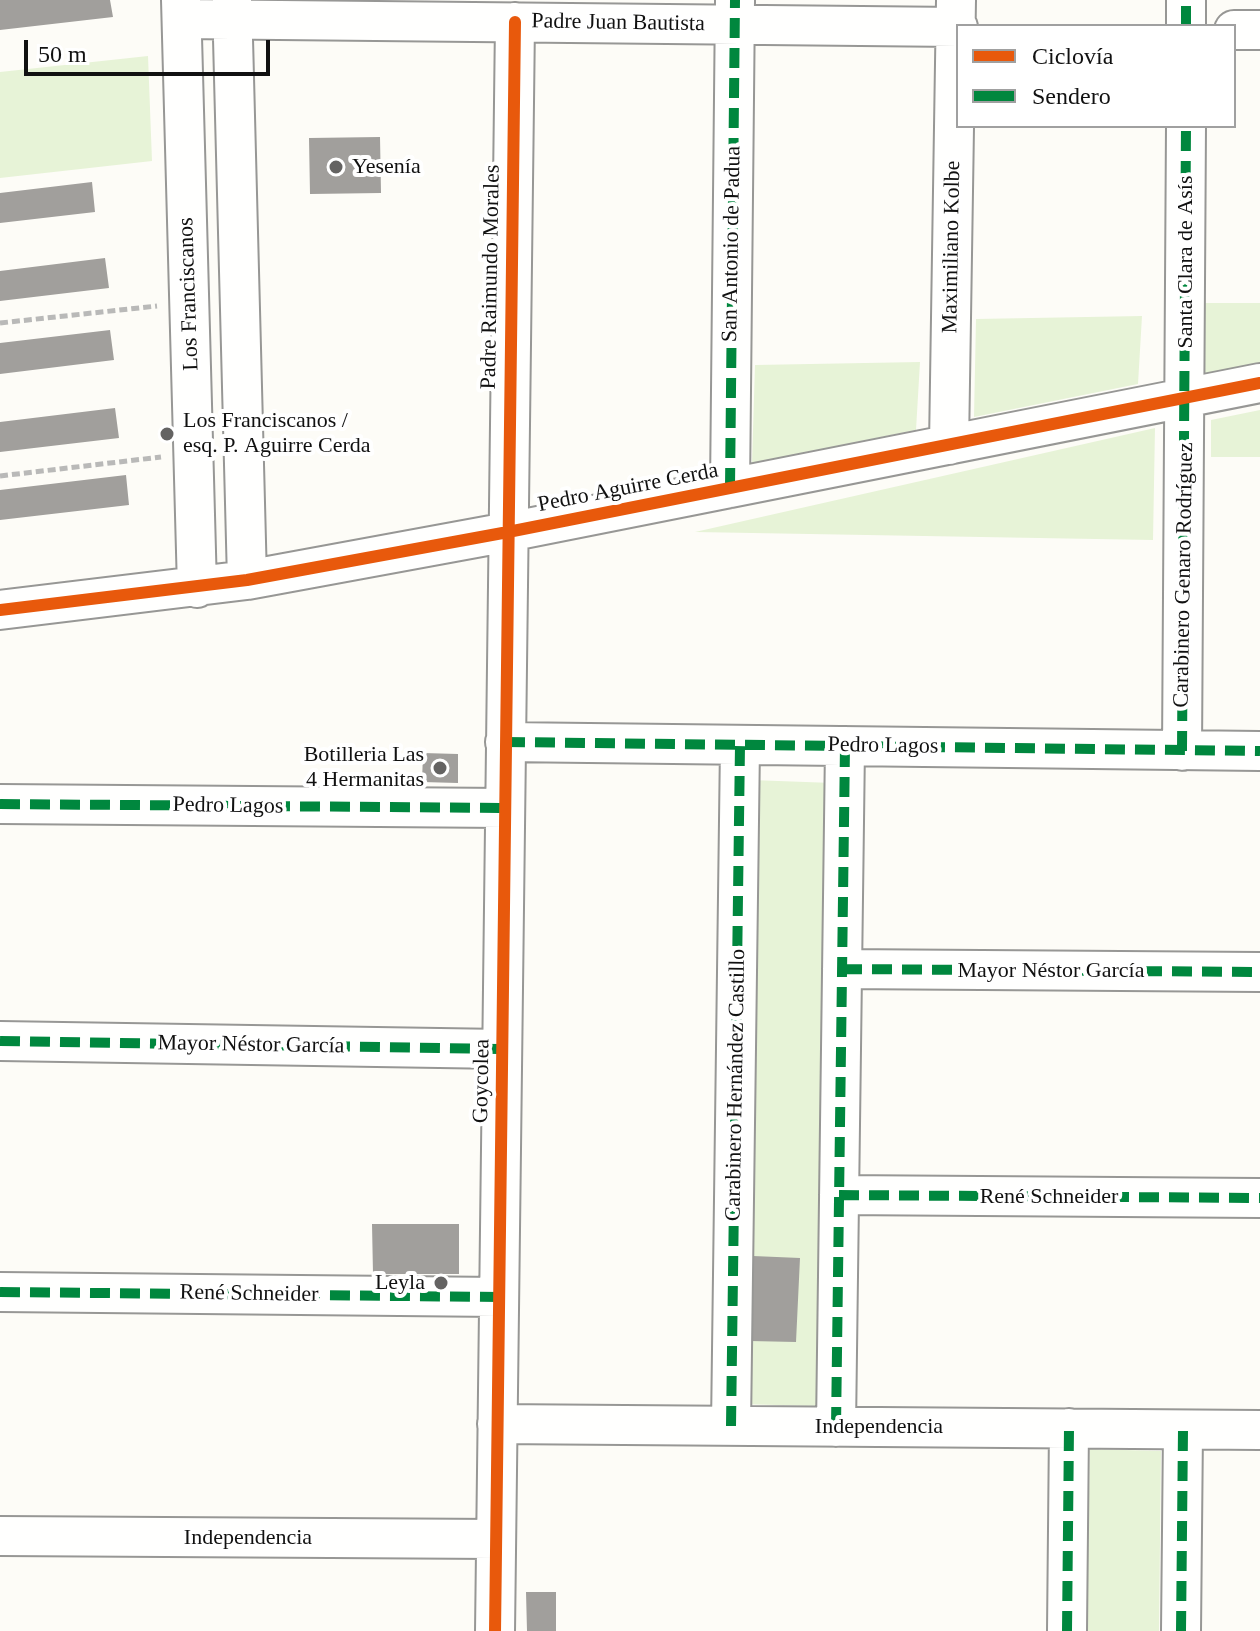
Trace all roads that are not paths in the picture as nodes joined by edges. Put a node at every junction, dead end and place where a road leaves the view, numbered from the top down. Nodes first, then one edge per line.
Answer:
1 (1186, 0) edge
2 (181, 9) edge
3 (233, 10) edge
4 (734, 12) edge
5 (956, 18) edge
6 (515, 22) junction
7 (1186, 24) edge
8 (1236, 30) edge
9 (1260, 30) edge
10 (1186, 128) edge
11 (1260, 383) edge
12 (1186, 398) junction
13 (949, 445) junction
14 (730, 488) junction
15 (508, 532) junction
16 (247, 580) junction
17 (197, 588) junction
18 (0, 610) edge
19 (505, 742) junction
20 (740, 745) junction
21 (845, 746) junction
22 (1182, 751) junction
23 (1260, 751) edge
24 (0, 804) edge
25 (505, 808) junction
26 (842, 969) junction
27 (1260, 972) edge
28 (0, 1041) edge
29 (502, 1049) junction
30 (839, 1195) junction
31 (1260, 1198) edge
32 (0, 1292) edge
33 (499, 1297) junction
34 (497, 1424) junction
35 (731, 1426) junction
36 (836, 1427) junction
37 (1069, 1428) junction
38 (1183, 1430) junction
39 (1260, 1430) edge
40 (0, 1536) edge
41 (496, 1539) junction
42 (495, 1631) edge
43 (1067, 1631) edge
44 (1181, 1631) edge

1 - 7 street
2 - 3 street, Padre Juan Bautista
2 - 17 street, Los Franciscanos
3 - 6 street, Padre Juan Bautista
3 - 16 street
4 - 5 street, Padre Juan Bautista
4 - 6 street, Padre Juan Bautista
4 - 14 street, San Antonio de Padua
5 - 13 street, Maximiliano Kolbe
6 - 15 street, Padre Raimundo Morales
8 - 9 street
10 - 12 street, Santa Clara de Asís
11 - 12 street, Pedro Aguirre Cerda
12 - 13 street, Pedro Aguirre Cerda
12 - 22 street, Carabinero Genaro Rodríguez
13 - 14 street, Pedro Aguirre Cerda
14 - 15 street, Pedro Aguirre Cerda
15 - 16 street, Pedro Aguirre Cerda
15 - 19 street, Goycolea
16 - 17 street, Pedro Aguirre Cerda
17 - 18 street, Pedro Aguirre Cerda
19 - 20 street, Pedro Lagos
19 - 25 street, Goycolea
20 - 21 street, Pedro Lagos
20 - 35 street, Carabinero Hernández Castillo
21 - 22 street, Pedro Lagos
21 - 26 street
22 - 23 street, Pedro Lagos
24 - 25 street, Pedro Lagos
25 - 29 street, Goycolea
26 - 27 street, Mayor Néstor García
26 - 30 street
28 - 29 street, Mayor Néstor García
29 - 33 street, Goycolea
30 - 31 street, René Schneider
30 - 36 street
32 - 33 street, René Schneider
33 - 34 street, Goycolea
34 - 35 street, Independencia
34 - 41 street, Goycolea
35 - 36 street, Independencia
36 - 37 street, Independencia
37 - 38 street, Independencia
37 - 43 street
38 - 39 street, Independencia
38 - 44 street
40 - 41 street, Independencia
41 - 42 street, Goycolea

